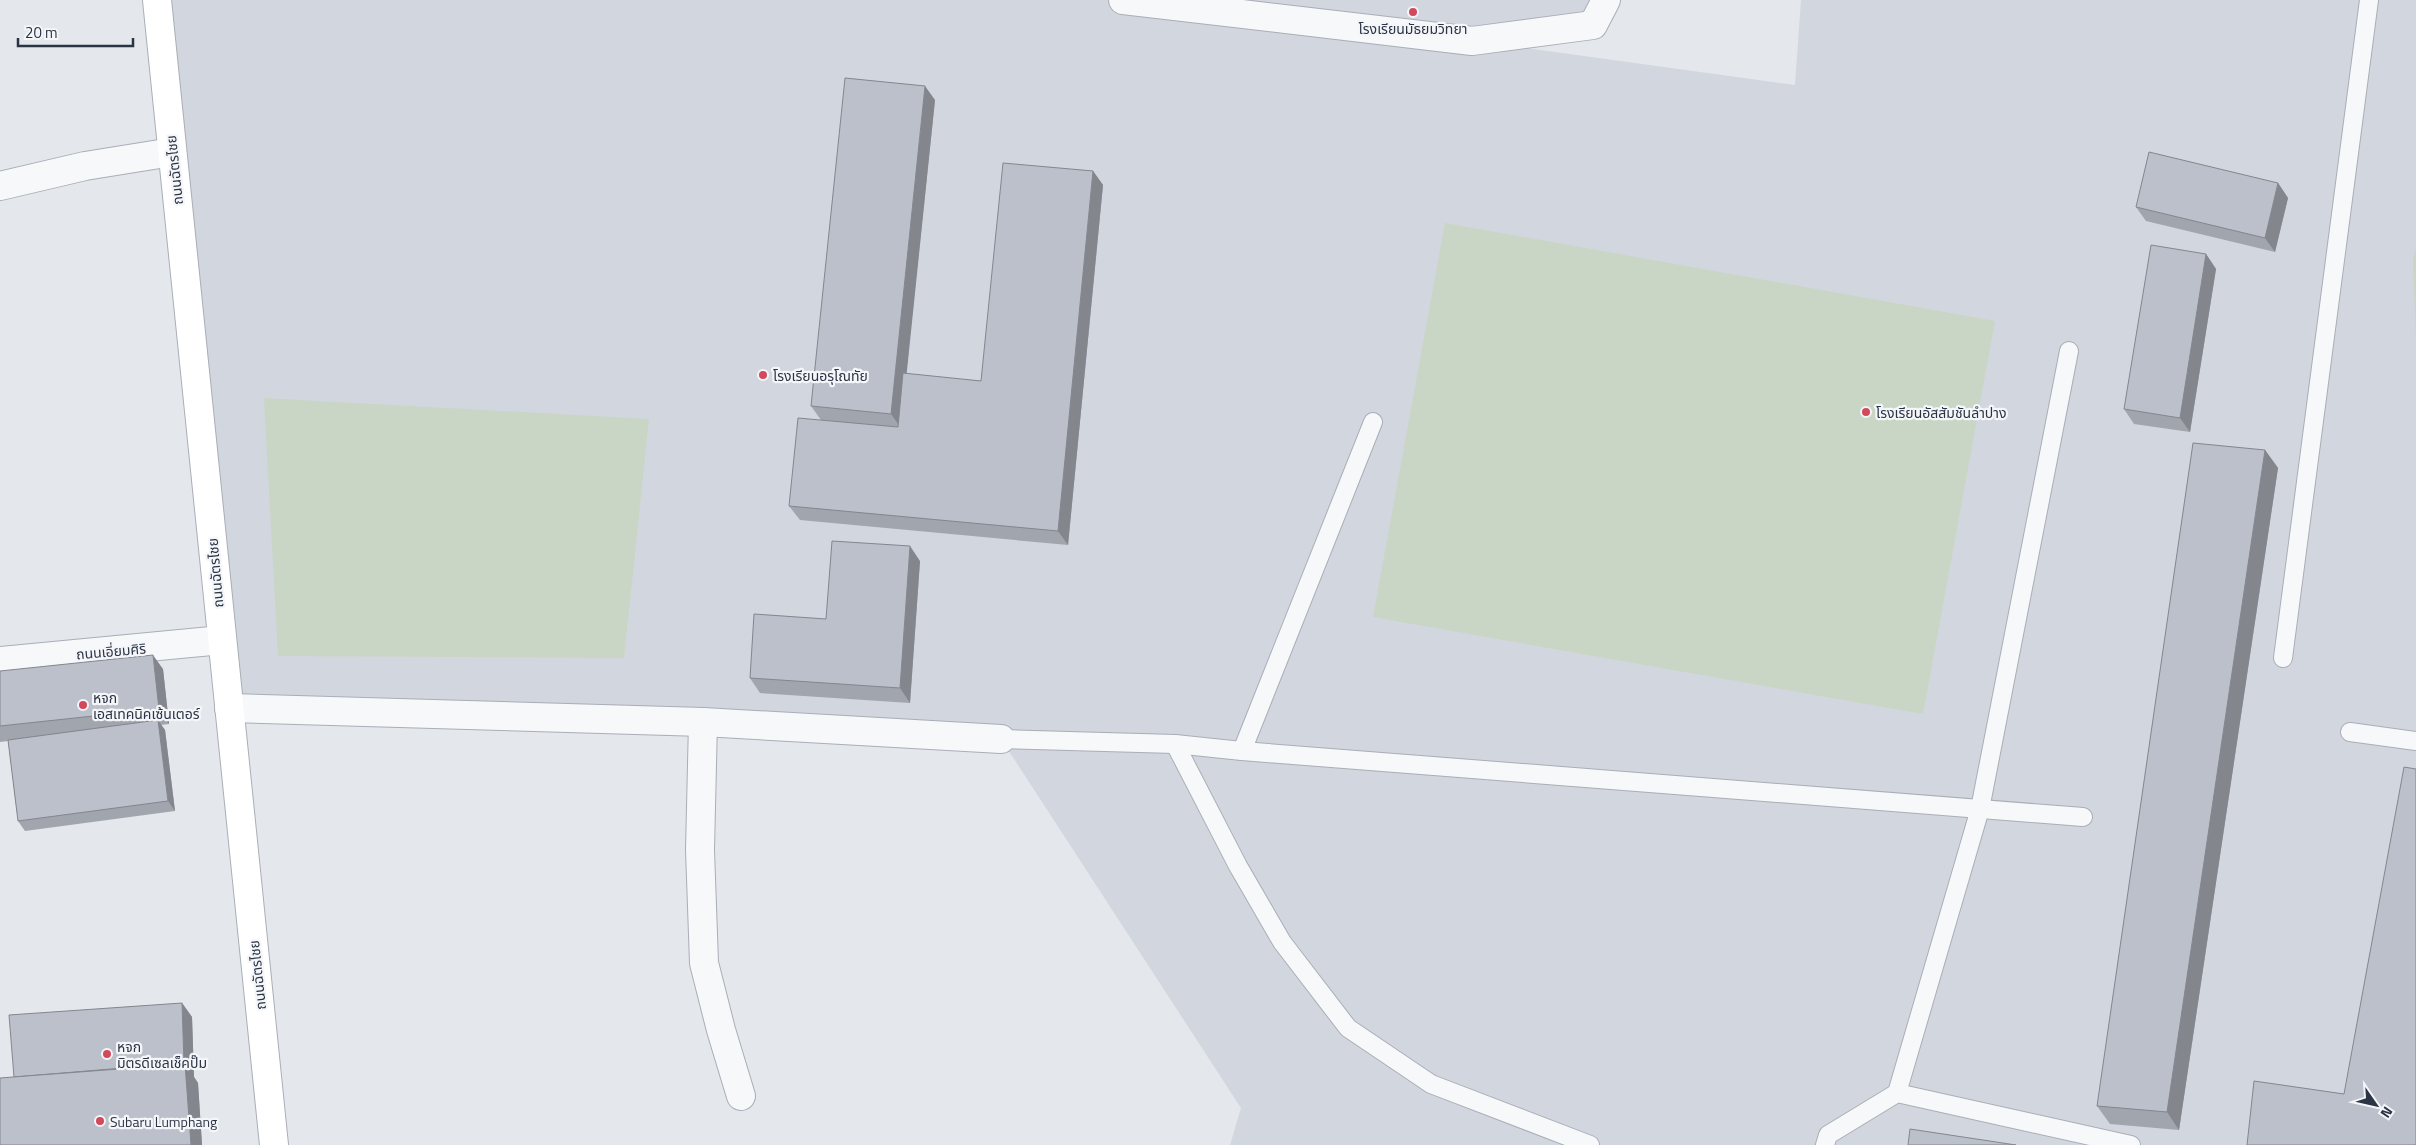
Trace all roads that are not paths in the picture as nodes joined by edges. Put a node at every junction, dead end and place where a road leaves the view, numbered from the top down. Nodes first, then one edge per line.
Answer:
1 (157, 0) edge
2 (1123, 0) edge
3 (1606, 0) edge
4 (2370, 0) edge
5 (172, 152) junction
6 (0, 186) edge
7 (2069, 351) dead end
8 (1373, 422) dead end
9 (222, 640) junction
10 (2283, 658) dead end
11 (0, 662) edge
12 (229, 708) junction
13 (702, 722) junction
14 (2350, 732) dead end
15 (1001, 739) joint
16 (2416, 741) edge
17 (1176, 744) junction
18 (1242, 751) junction
19 (1980, 809) junction
20 (2084, 817) dead end
21 (1897, 1093) junction
22 (741, 1096) dead end
23 (274, 1145) edge
24 (1590, 1145) edge
25 (1825, 1145) edge
26 (2131, 1145) edge

1 - 5 main road, ถนนฉัตรไชย
2 - 3 street
4 - 10 lane
5 - 6 street
5 - 9 main road, ถนนฉัตรไชย
7 - 19 lane
8 - 18 lane
9 - 11 street, ถนนเอี่ยมศิริ
9 - 12 main road, ถนนฉัตรไชย
12 - 13 street
12 - 23 main road, ถนนฉัตรไชย
13 - 15 street
13 - 22 street
14 - 16 lane
15 - 17 lane
17 - 18 lane
17 - 24 lane
18 - 19 lane
19 - 20 lane
19 - 21 lane
21 - 25 lane
21 - 26 lane

